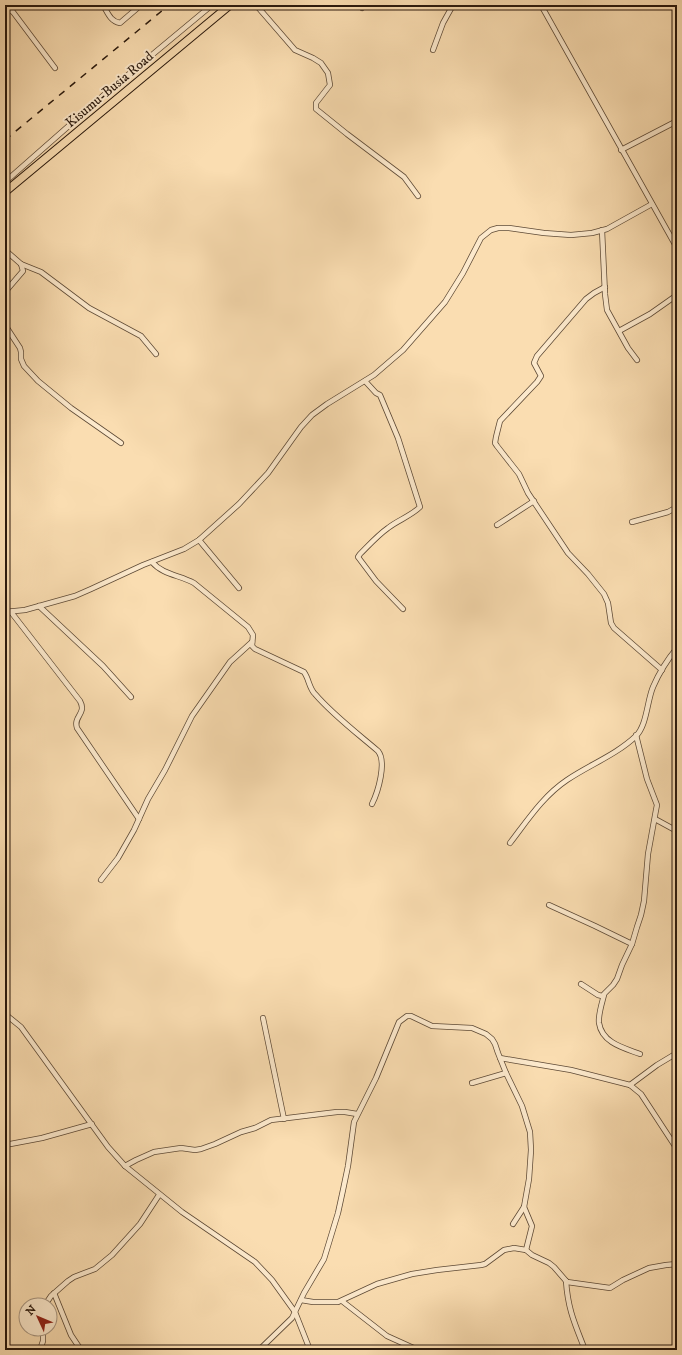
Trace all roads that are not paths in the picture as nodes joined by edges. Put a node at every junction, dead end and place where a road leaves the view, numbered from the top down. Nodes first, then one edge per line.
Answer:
1 (103, 5) edge
2 (141, 5) edge
3 (212, 5) edge
4 (230, 5) edge
5 (256, 5) edge
6 (453, 5) edge
7 (541, 5) edge
8 (5, 7) edge
9 (433, 50) dead end
10 (55, 68) dead end
11 (677, 121) edge
12 (621, 150) junction
13 (5, 182) edge
14 (5, 192) edge
15 (418, 196) dead end
16 (652, 204) junction
17 (602, 230) junction
18 (677, 248) edge
19 (5, 250) edge
20 (20, 264) junction
21 (605, 287) junction
22 (5, 292) edge
23 (677, 296) edge
24 (5, 325) edge
25 (619, 331) junction
26 (156, 354) dead end
27 (638, 360) dead end
28 (365, 380) junction
29 (121, 443) dead end
30 (534, 501) junction
31 (677, 507) edge
32 (632, 522) dead end
33 (497, 525) dead end
34 (199, 540) junction
35 (152, 562) junction
36 (239, 588) dead end
37 (38, 606) junction
38 (402, 609) dead end
39 (5, 612) edge
40 (11, 612) junction
41 (252, 642) junction
42 (677, 648) edge
43 (662, 670) junction
44 (131, 697) dead end
45 (636, 735) junction
46 (372, 804) dead end
47 (139, 819) junction
48 (655, 819) junction
49 (677, 831) edge
50 (510, 843) dead end
51 (100, 880) dead end
52 (549, 905) dead end
53 (632, 944) junction
54 (581, 984) dead end
55 (604, 995) junction
56 (5, 1014) edge
57 (263, 1018) dead end
58 (677, 1053) edge
59 (640, 1054) dead end
60 (500, 1058) junction
61 (506, 1073) junction
62 (472, 1083) dead end
63 (630, 1085) junction
64 (357, 1114) junction
65 (284, 1119) junction
66 (92, 1124) junction
67 (5, 1145) edge
68 (677, 1149) edge
69 (125, 1166) junction
70 (159, 1195) junction
71 (524, 1207) junction
72 (512, 1224) dead end
73 (526, 1250) junction
74 (677, 1264) edge
75 (566, 1281) junction
76 (54, 1293) junction
77 (51, 1297) edge
78 (300, 1300) junction
79 (342, 1301) junction
80 (295, 1312) junction
81 (43, 1337) edge
82 (40, 1350) edge
83 (81, 1350) edge
84 (259, 1350) edge
85 (310, 1350) edge
86 (418, 1350) edge
87 (585, 1350) edge

1 - 2 street
3 - 13 street
4 - 14 highway, Kisumu-Busia Road
5 - 15 street
6 - 9 street
7 - 12 street
8 - 10 street
11 - 12 street
12 - 16 street
16 - 17 street
16 - 18 street
17 - 21 street
17 - 28 street
19 - 20 street
20 - 22 street
20 - 26 street
21 - 25 street
21 - 30 street
23 - 25 street
24 - 29 street
25 - 27 street
28 - 34 street
28 - 38 street
30 - 33 street
30 - 43 street
31 - 32 street
34 - 35 street
34 - 36 street
35 - 37 street
35 - 41 street
37 - 40 street
37 - 44 street
39 - 40 street
40 - 47 street
41 - 46 street
41 - 47 street
42 - 43 street
43 - 45 street
45 - 48 street
45 - 50 street
47 - 51 street
48 - 49 street
48 - 53 street
52 - 53 street
53 - 55 street
54 - 55 street
55 - 59 street
56 - 66 street
57 - 65 street
58 - 63 street
60 - 61 street
60 - 63 street
60 - 64 street
61 - 62 street
61 - 71 street
63 - 68 street
64 - 65 street
64 - 78 street
65 - 69 street
66 - 67 street
66 - 69 street
69 - 70 street
70 - 76 street
70 - 80 street
71 - 72 street
71 - 73 street
73 - 75 street
73 - 79 street
74 - 75 street
75 - 87 street
76 - 77 street
76 - 83 street
78 - 79 street
78 - 80 street
79 - 86 street
80 - 84 street
80 - 85 street
81 - 82 street

